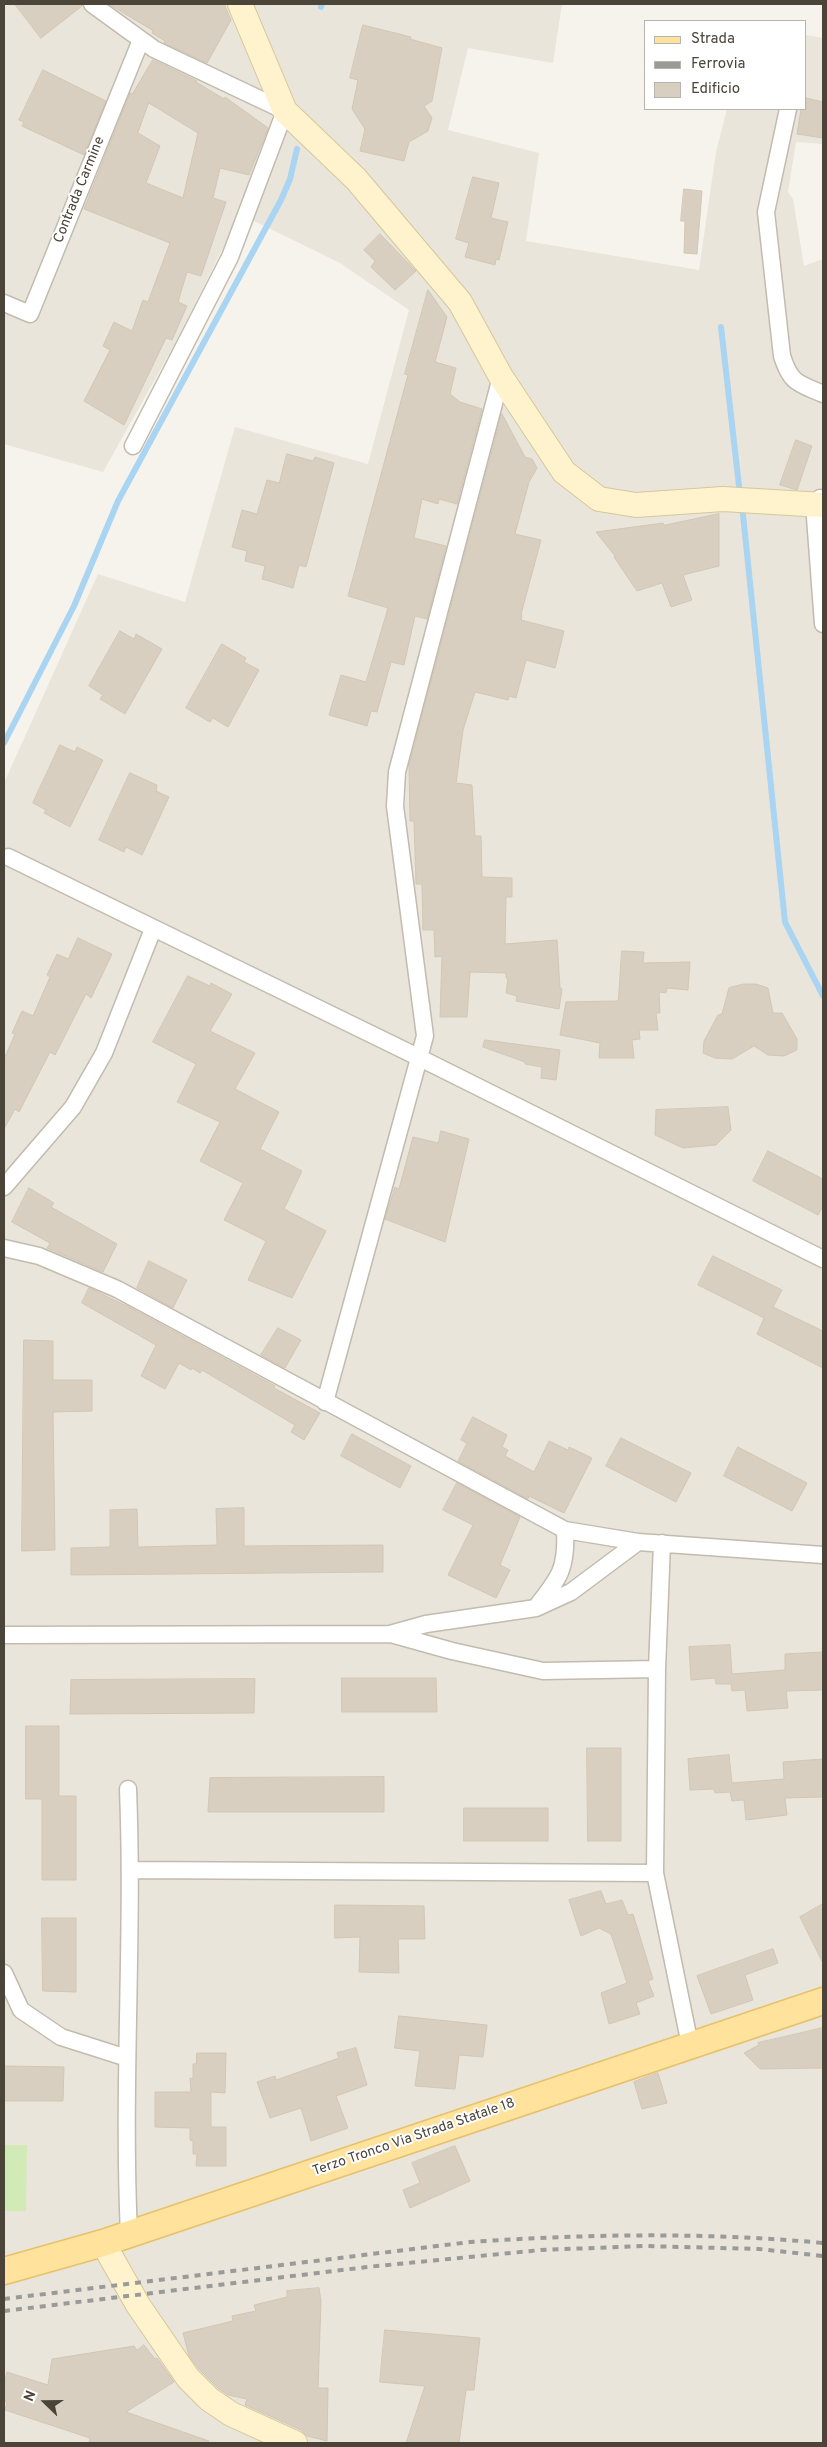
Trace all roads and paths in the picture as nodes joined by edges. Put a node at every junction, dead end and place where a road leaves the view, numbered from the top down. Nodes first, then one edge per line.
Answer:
1 (92, 4) edge
2 (240, 4) edge
3 (140, 40) junction
4 (788, 110) edge
5 (284, 111) junction
6 (4, 303) edge
7 (501, 377) junction
8 (823, 394) edge
9 (133, 446) dead end
10 (820, 501) edge
11 (823, 624) edge
12 (8, 857) dead end
13 (153, 929) junction
14 (420, 1058) junction
15 (4, 1187) edge
16 (4, 1248) edge
17 (823, 1259) edge
18 (325, 1402) junction
19 (565, 1530) junction
20 (638, 1542) junction
21 (662, 1543) junction
22 (823, 1556) edge
23 (536, 1608) junction
24 (390, 1634) junction
25 (4, 1635) edge
26 (657, 1669) junction
27 (128, 1789) dead end
28 (131, 1870) junction
29 (655, 1873) junction
30 (4, 1973) edge
31 (823, 2001) edge
32 (690, 2045) junction
33 (128, 2058) junction
34 (128, 2234) junction
35 (103, 2243) junction
36 (4, 2270) edge
37 (295, 2443) edge

1 - 3 street
2 - 5 street
3 - 5 street
3 - 6 street, Contrada Carmine
4 - 8 street
5 - 7 street
5 - 9 street
7 - 10 street
7 - 14 street
10 - 11 street
12 - 13 street
13 - 14 street
13 - 15 street
14 - 17 street
14 - 18 street
16 - 18 street
18 - 19 street
19 - 20 street
19 - 23 street
20 - 21 street
20 - 23 street
21 - 22 street
21 - 26 street
23 - 24 street
24 - 25 street
24 - 26 street
26 - 29 street
27 - 28 street
28 - 29 street
28 - 33 street
29 - 32 street
30 - 33 street
31 - 32 main road, Terzo Tronco Via Strada Statale 18
32 - 34 main road, Terzo Tronco Via Strada Statale 18
33 - 34 street
34 - 35 main road, Terzo Tronco Via Strada Statale 18
35 - 36 main road, Terzo Tronco Via Strada Statale 18
35 - 37 street

